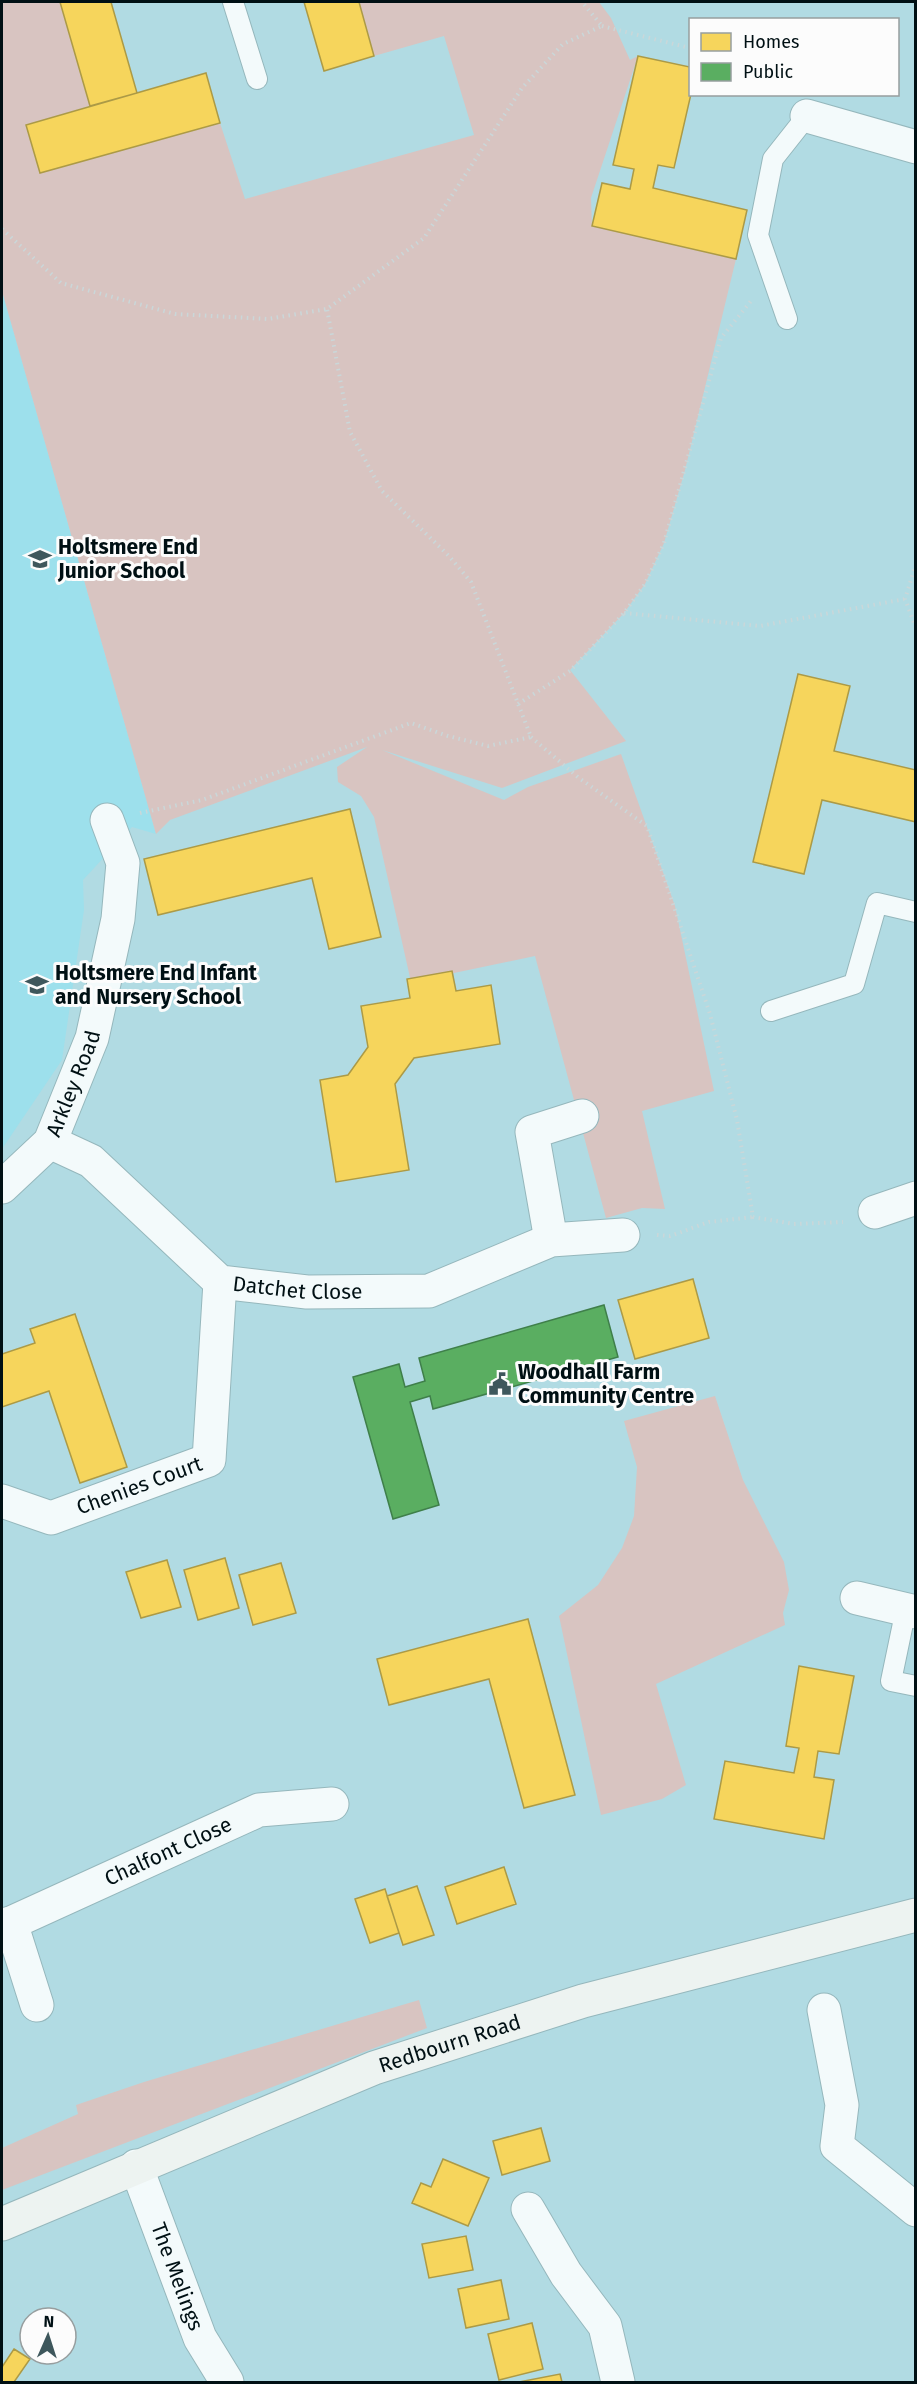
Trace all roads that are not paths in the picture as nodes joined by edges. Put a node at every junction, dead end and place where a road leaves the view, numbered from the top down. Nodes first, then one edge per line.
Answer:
1 (233, 2) edge
2 (257, 79) dead end
3 (807, 116) joint
4 (915, 147) edge
5 (787, 319) dead end
6 (107, 820) road end
7 (915, 912) edge
8 (771, 1011) dead end
9 (582, 1116) dead end
10 (50, 1142) junction
11 (2, 1187) edge
12 (915, 1198) edge
13 (875, 1212) road end
14 (623, 1235) road end
15 (551, 1240) junction
16 (220, 1282) junction
17 (2, 1501) edge
18 (857, 1598) dead end
19 (911, 1610) edge
20 (915, 1686) edge
21 (332, 1804) dead end
22 (915, 1915) edge
23 (6, 1924) edge
24 (37, 2005) dead end
25 (824, 2010) dead end
26 (136, 2166) junction
27 (528, 2209) dead end
28 (915, 2210) edge
29 (2, 2224) edge
30 (227, 2382) edge
31 (618, 2382) edge

1 - 2 lane
3 - 4 street
3 - 5 lane
6 - 10 street, Arkley Road
7 - 8 lane
9 - 15 street
10 - 11 street, Arkley Road
10 - 16 street, Datchet Close
12 - 13 street
14 - 15 street, Datchet Close
15 - 16 street, Datchet Close
16 - 17 street, Chenies Court
18 - 19 street
19 - 20 lane
21 - 23 street, Chalfont Close
22 - 26 main road, Redbourn Road
23 - 24 street, Chalfont Close
25 - 28 street
26 - 29 main road, Redbourn Road
26 - 30 street, The Melings
27 - 31 street

